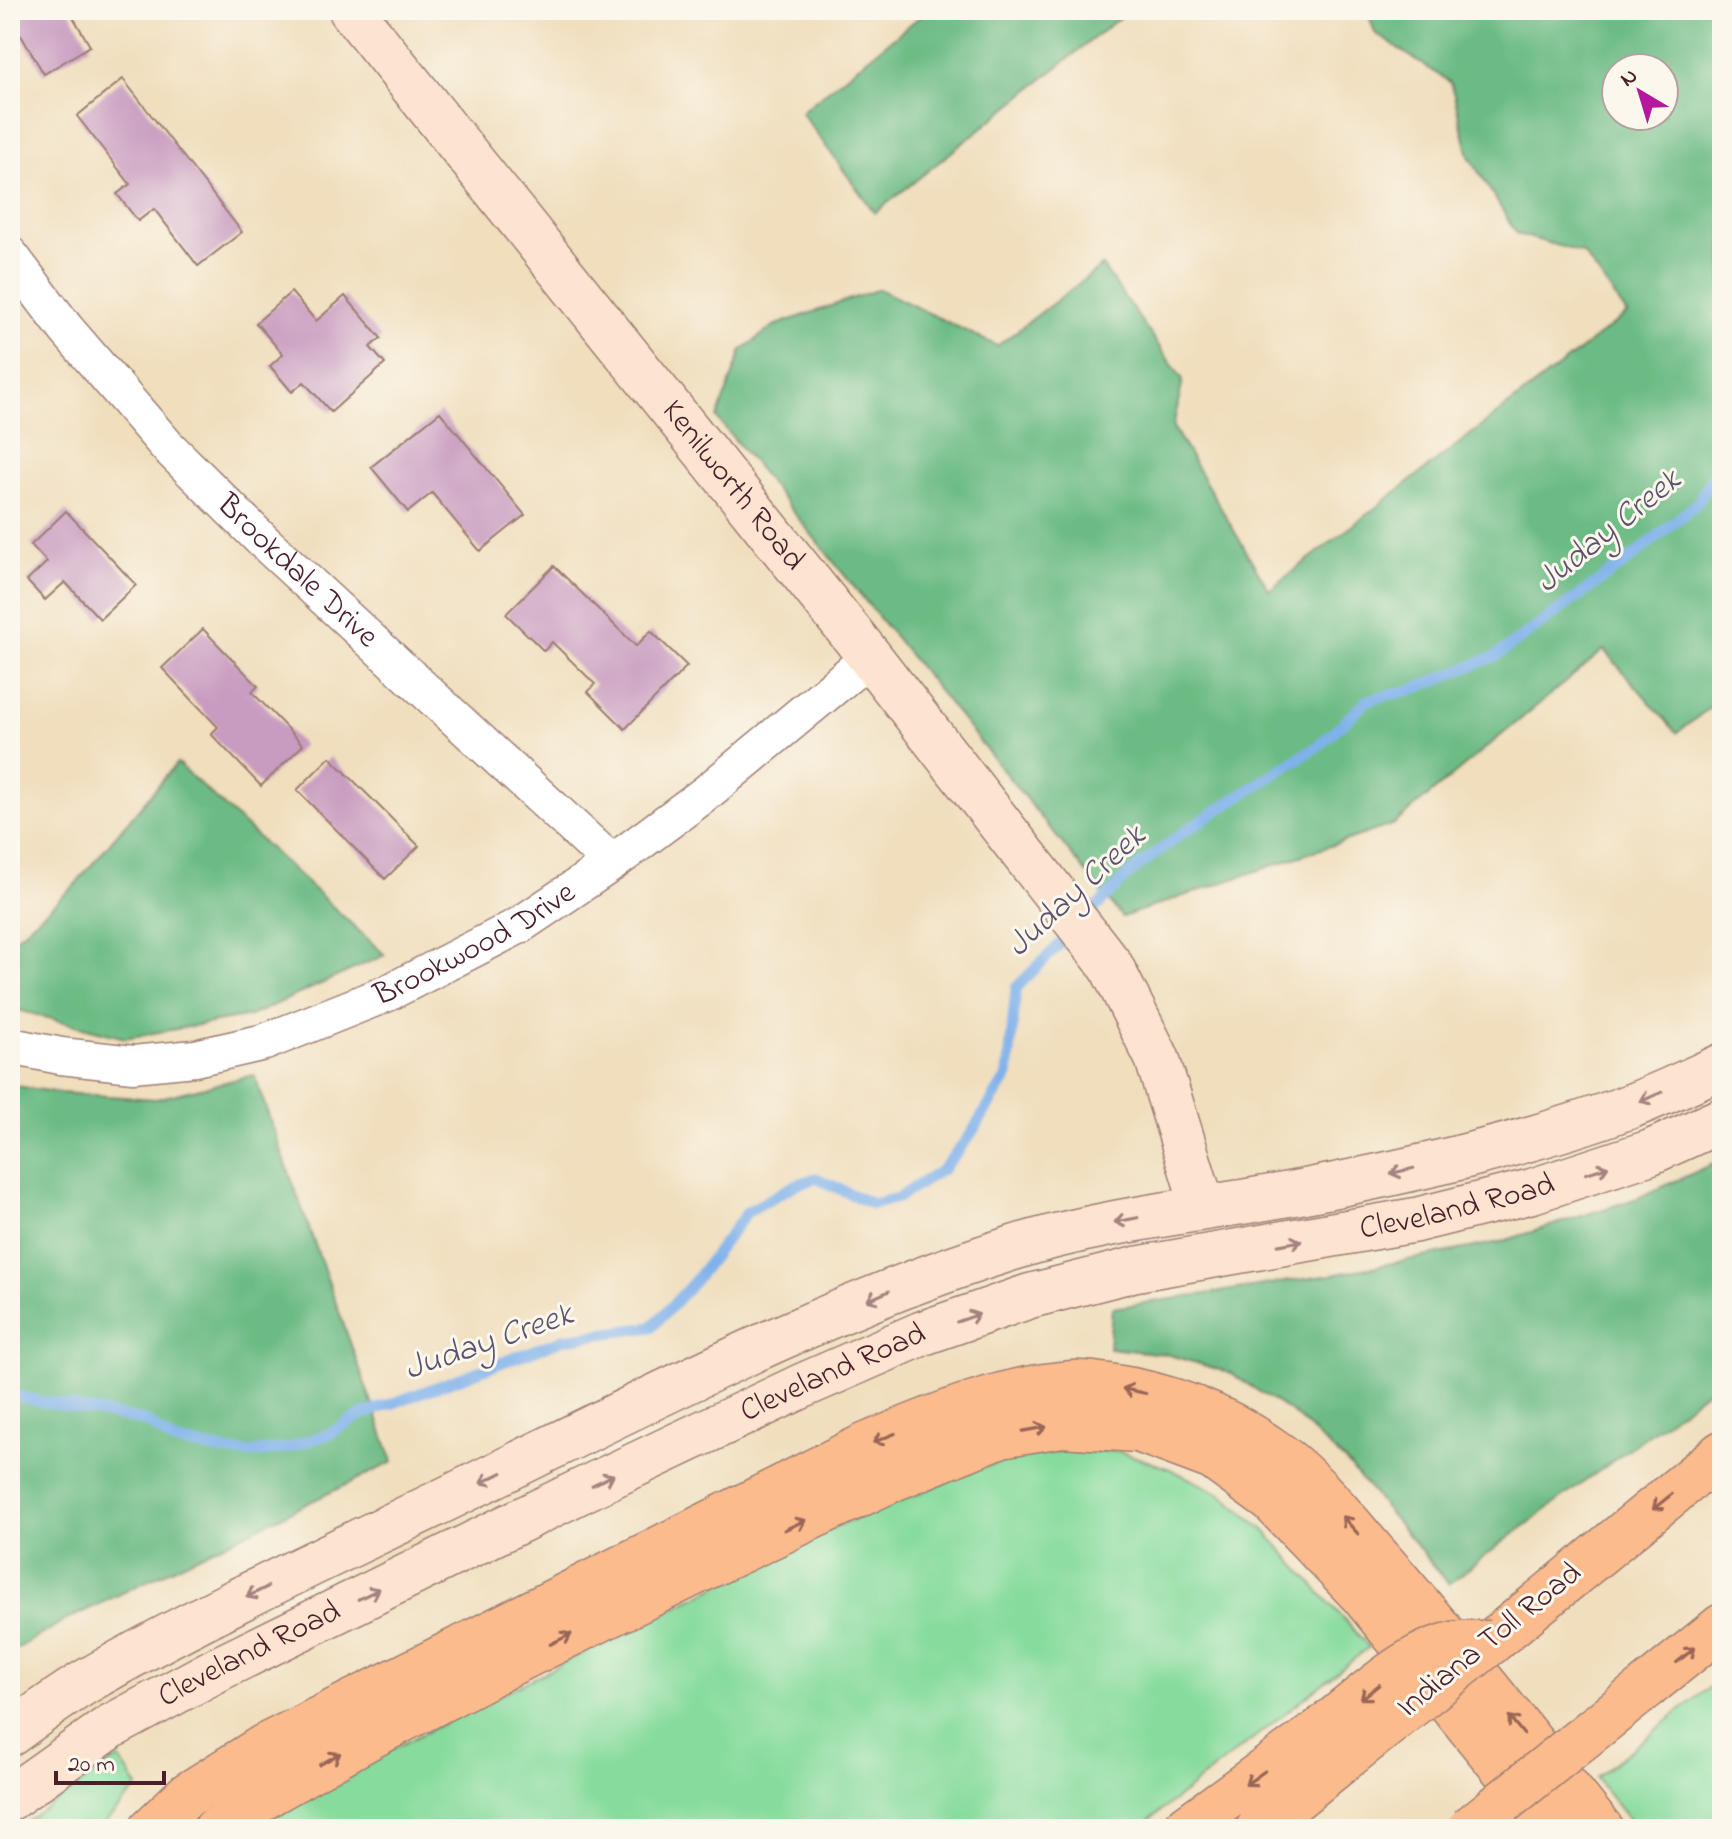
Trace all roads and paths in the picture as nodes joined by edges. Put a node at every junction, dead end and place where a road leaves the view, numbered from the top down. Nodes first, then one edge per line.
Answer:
1 (351, 10) edge
2 (10, 255) edge
3 (870, 657) junction
4 (612, 863) junction
5 (10, 1046) edge
6 (1722, 1066) edge
7 (1722, 1120) edge
8 (1203, 1207) junction
9 (1722, 1453) edge
10 (1722, 1626) edge
11 (10, 1734) edge
12 (1330, 1747) junction
13 (10, 1798) edge
14 (151, 1829) edge
15 (216, 1829) edge
16 (1184, 1829) edge
17 (1258, 1829) edge
18 (1469, 1829) edge
19 (1552, 1829) edge
20 (1601, 1829) edge

1 - 3 main road, Kenilworth Road
2 - 4 street, Brookdale Drive
3 - 4 street, Brookwood Drive
3 - 8 main road, Kenilworth Road
4 - 5 street, Brookwood Drive
6 -> 8 main road, Cleveland Road
13 -> 7 main road, Cleveland Road
8 -> 11 main road, Cleveland Road
9 -> 12 highway, Indiana Toll Road, bridge
18 -> 10 highway, bridge
12 -> 16 highway
12 - 17 highway
20 -> 14 highway
15 -> 19 highway

